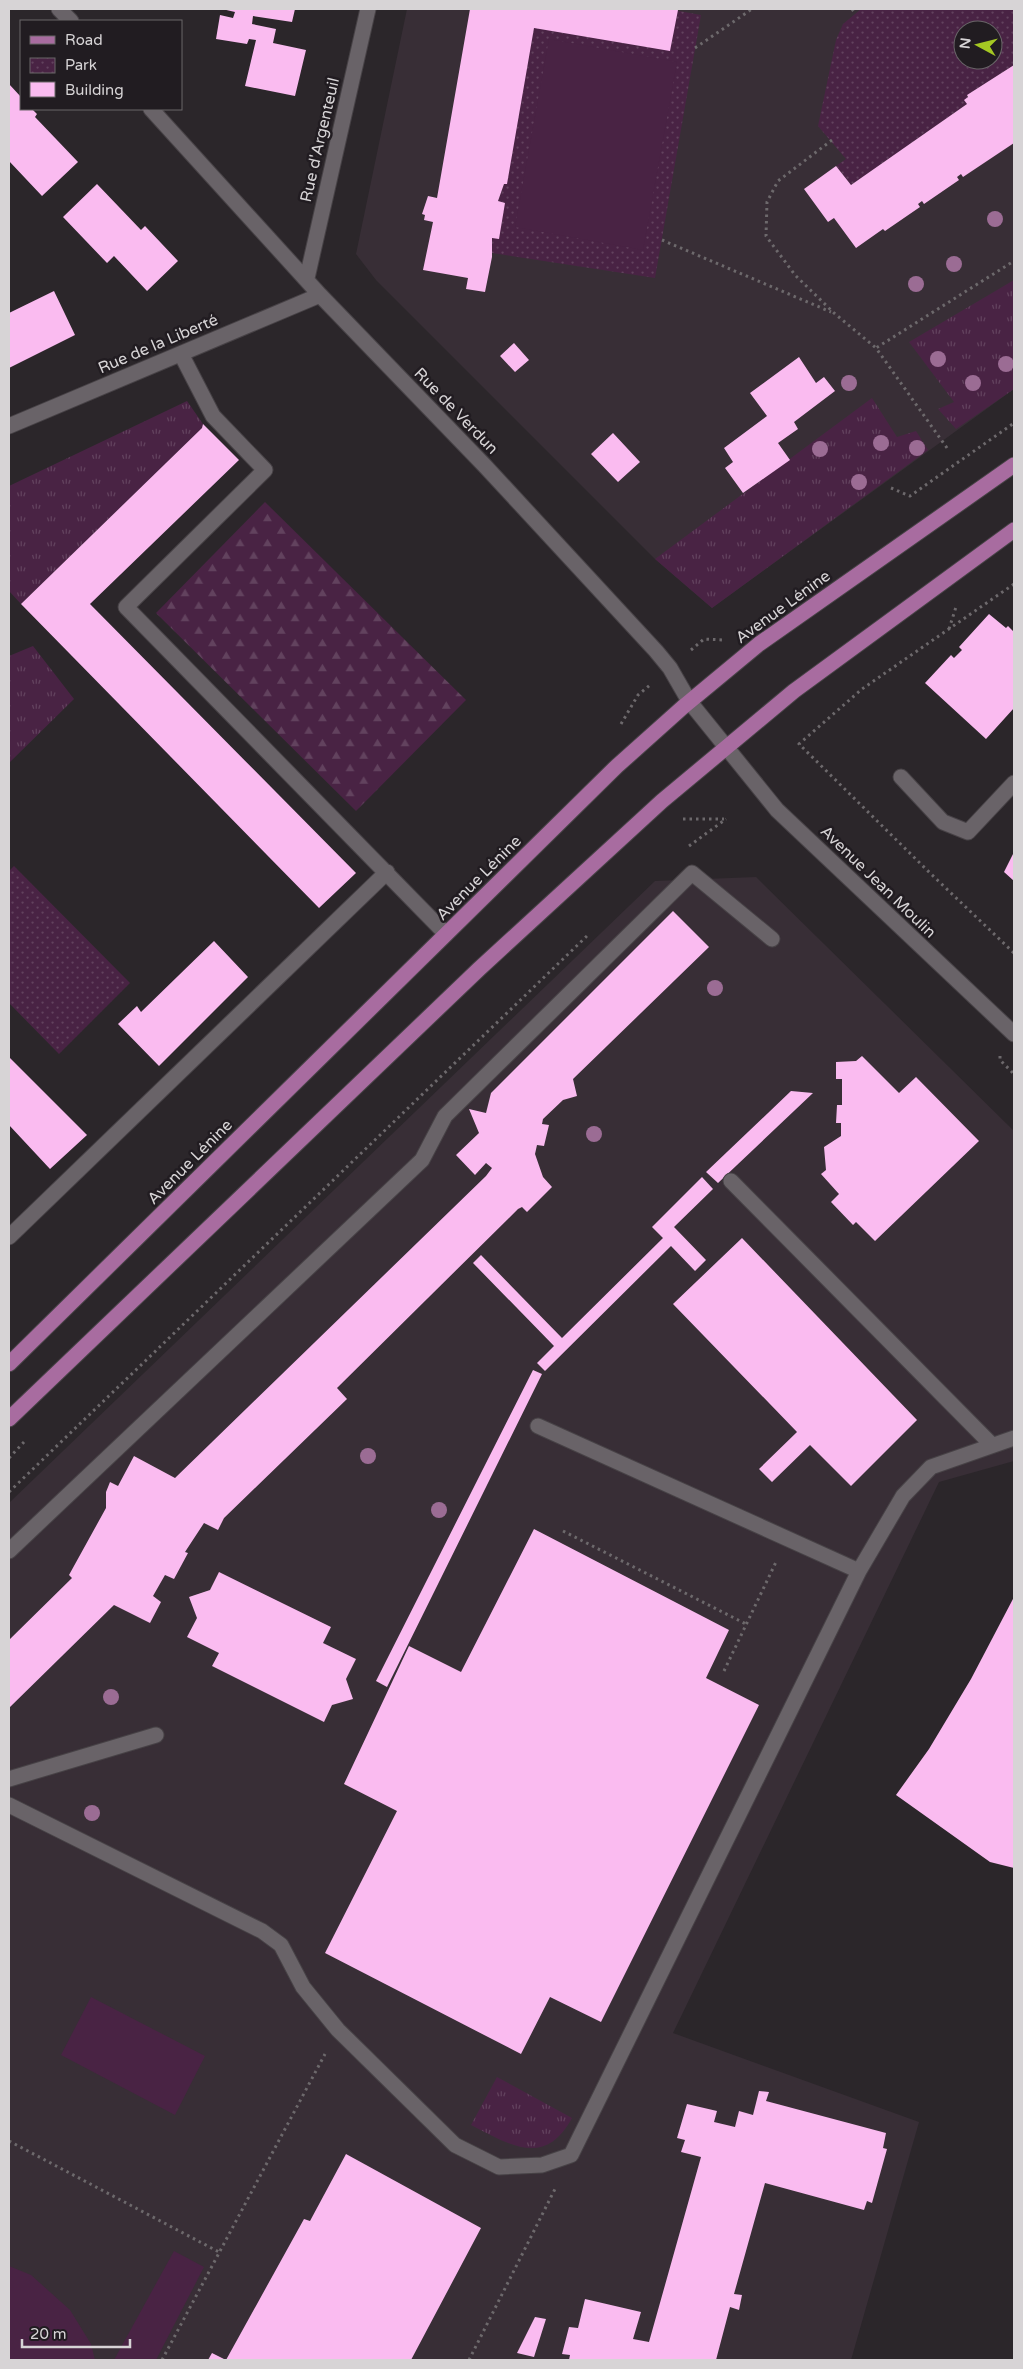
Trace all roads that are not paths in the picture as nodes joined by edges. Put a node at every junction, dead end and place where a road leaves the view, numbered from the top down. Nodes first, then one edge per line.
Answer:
1 (59, 9) edge
2 (368, 9) edge
3 (69, 20) edge
4 (152, 110) edge
5 (307, 278) junction
6 (320, 295) junction
7 (181, 354) junction
8 (9, 426) edge
9 (1014, 465) edge
10 (1014, 530) edge
11 (689, 701) junction
12 (725, 747) junction
13 (901, 777) dead end
14 (1014, 783) edge
15 (387, 872) junction
16 (446, 934) junction
17 (772, 939) dead end
18 (1014, 1034) edge
19 (731, 1181) dead end
20 (9, 1237) edge
21 (9, 1364) edge
22 (9, 1419) edge
23 (538, 1426) dead end
24 (1014, 1438) edge
25 (991, 1444) junction
26 (9, 1551) edge
27 (859, 1571) junction
28 (156, 1735) dead end
29 (9, 1779) edge
30 (9, 1805) edge

1 - 3 street
2 - 5 street, Rue d'Argenteuil
4 - 5 street, Rue de Verdun
5 - 6 street, Rue de Verdun
6 - 7 street, Rue de la Liberté
6 - 11 street, Rue de Verdun
7 - 8 street, Rue de la Liberté
7 - 15 street
9 - 11 main road, Avenue Lénine
10 - 12 main road
11 - 12 street, Rue de Verdun
11 - 16 main road, Avenue Lénine
12 - 18 street, Avenue Jean Moulin
12 - 22 main road
13 - 14 street
15 - 16 street
15 - 20 street
16 - 21 main road, Avenue Lénine
17 - 26 street
19 - 25 street
23 - 27 street
24 - 25 street
25 - 27 street
27 - 30 street
28 - 29 street

